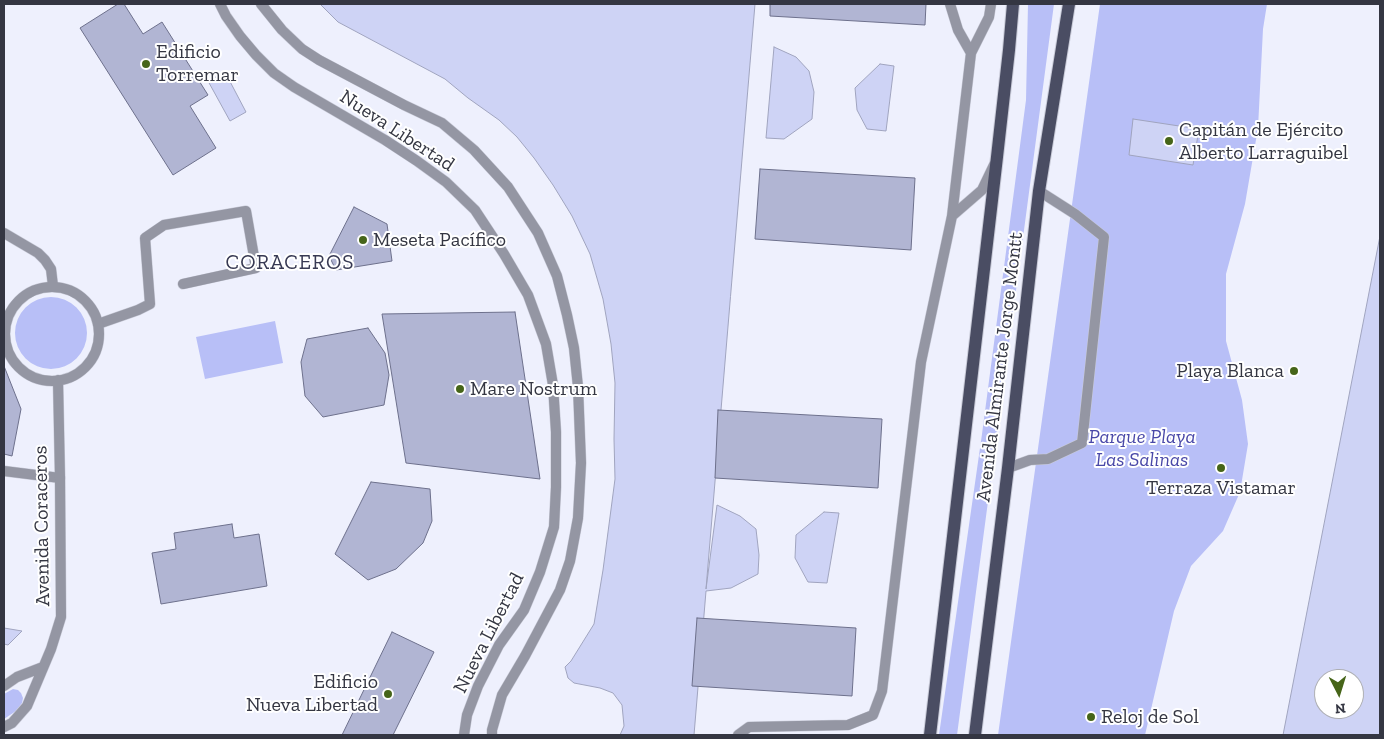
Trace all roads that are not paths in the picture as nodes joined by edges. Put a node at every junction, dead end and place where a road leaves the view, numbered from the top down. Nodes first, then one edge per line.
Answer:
1 (220, 4) edge
2 (261, 4) edge
3 (950, 4) edge
4 (992, 4) edge
5 (1012, 4) edge
6 (1069, 4) edge
7 (971, 53) junction
8 (997, 157) junction
9 (1039, 191) junction
10 (952, 216) junction
11 (4, 233) edge
12 (183, 284) dead end
13 (53, 286) junction
14 (98, 324) junction
15 (58, 380) junction
16 (1008, 468) junction
17 (4, 471) edge
18 (60, 478) junction
19 (43, 668) junction
20 (4, 674) edge
21 (17, 677) junction
22 (38, 680) junction
23 (4, 686) edge
24 (4, 727) edge
25 (464, 735) edge
26 (492, 735) edge
27 (738, 735) edge
28 (930, 735) edge
29 (974, 735) edge

1 - 25 street, Nueva Libertad
2 - 26 street, Nueva Libertad
3 - 7 street
4 - 7 street
5 - 8 main road, Avenida Almirante Jorge Montt
6 - 9 main road, Avenida Almirante Jorge Montt
7 - 10 street
8 - 10 street
8 - 28 main road, Avenida Almirante Jorge Montt
9 - 16 main road, Avenida Almirante Jorge Montt
9 - 16 street
10 - 27 street
11 - 13 street
12 - 14 street
13 - 14 street
13 - 15 street
14 - 15 street
15 - 18 street, Avenida Coraceros
16 - 29 main road, Avenida Almirante Jorge Montt
17 - 18 street
18 - 19 street, Avenida Coraceros
19 - 21 street
19 - 22 street, Avenida Coraceros
20 - 21 street
21 - 22 street
21 - 23 street
22 - 24 street, Avenida Coraceros

